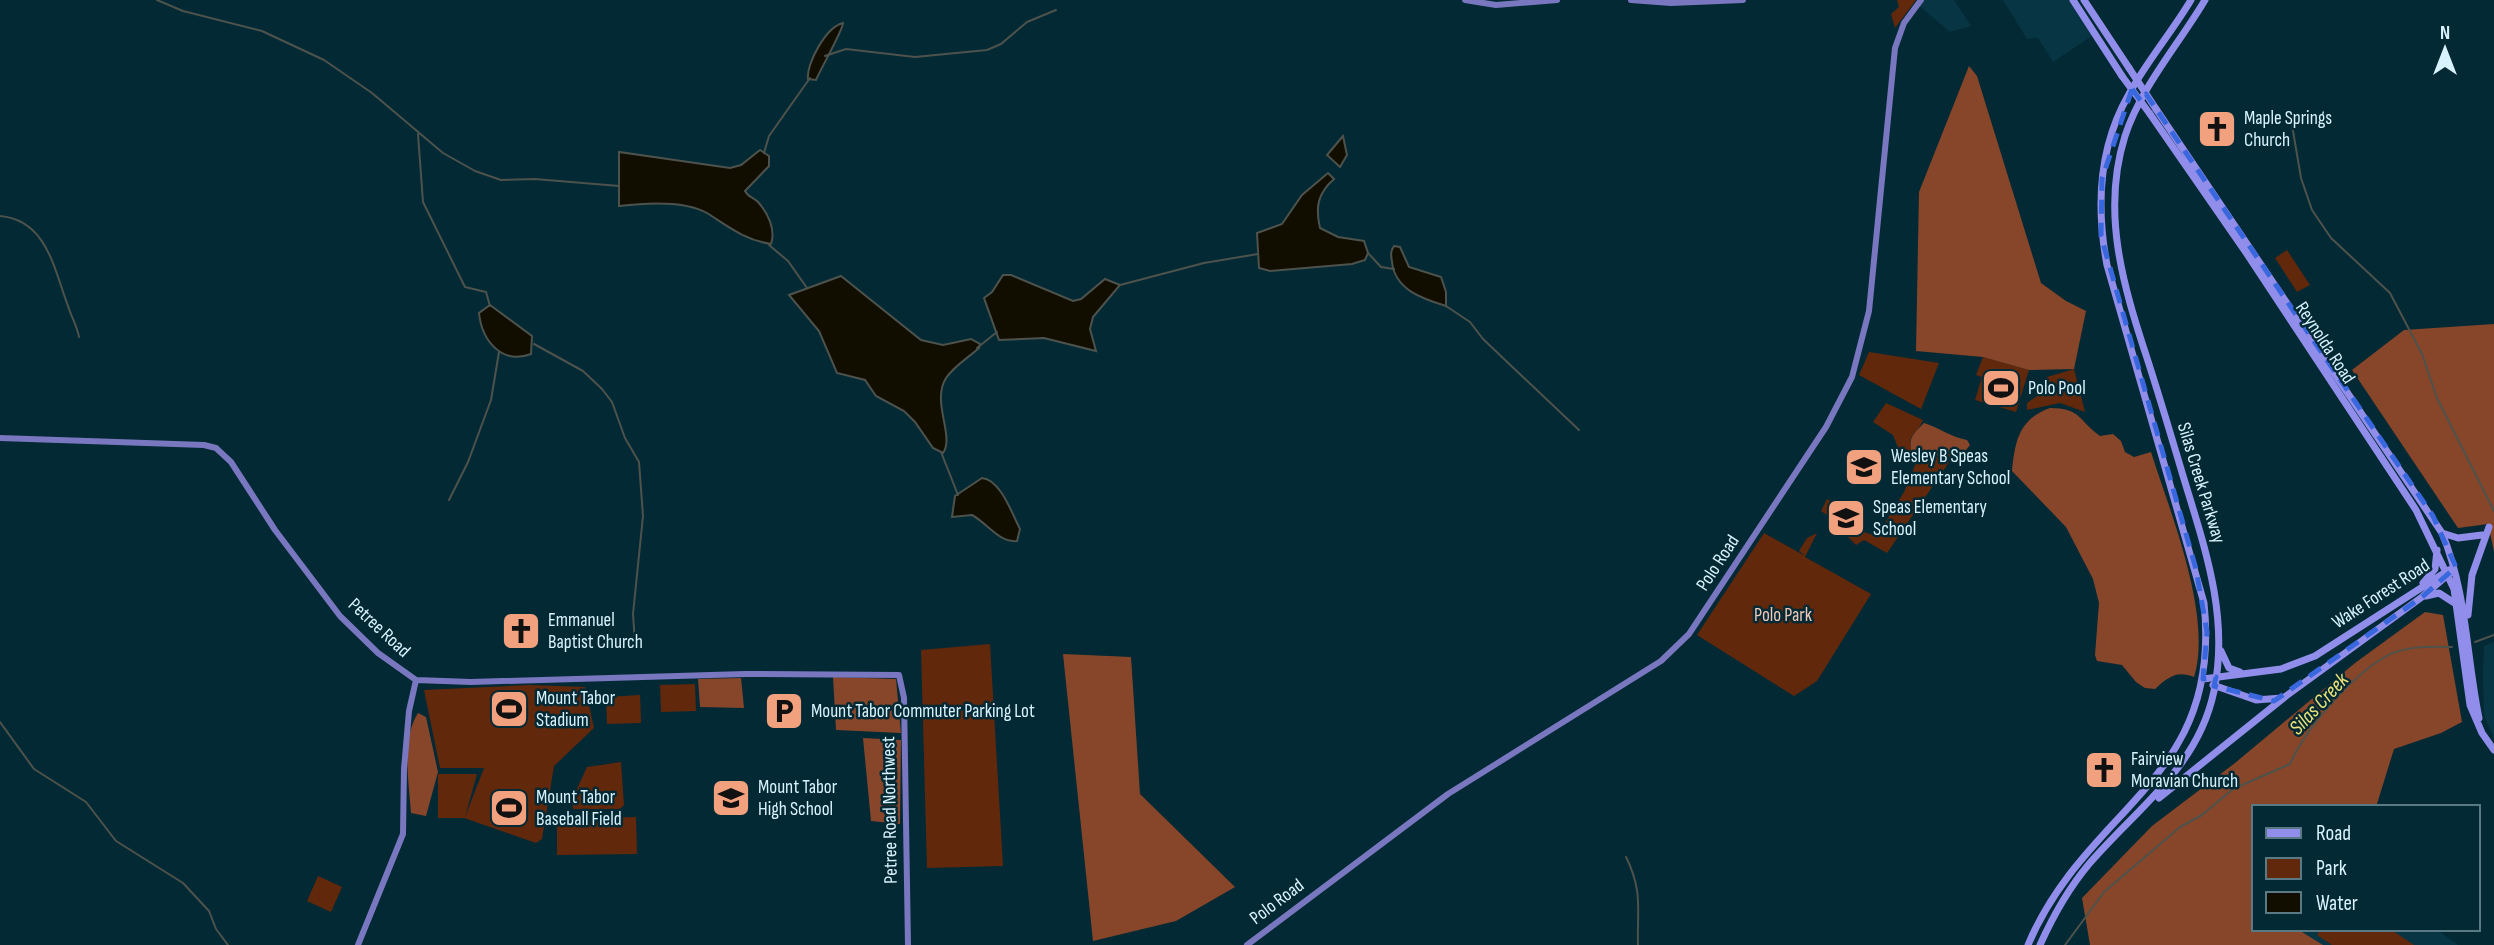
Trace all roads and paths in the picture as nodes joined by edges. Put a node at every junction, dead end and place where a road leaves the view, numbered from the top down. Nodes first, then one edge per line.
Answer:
1 (1465, 0) edge
2 (1557, 0) edge
3 (1631, 0) edge
4 (1743, 0) edge
5 (1921, 0) edge
6 (2073, 0) edge
7 (2084, 0) edge
8 (2191, 0) edge
9 (2205, 0) edge
10 (2153, 112) junction
11 (0, 438) edge
12 (2489, 527) dead end
13 (2442, 533) junction
14 (2482, 536) dead end
15 (2437, 549) junction
16 (2456, 567) junction
17 (2447, 573) junction
18 (2419, 588) junction
19 (2423, 597) junction
20 (2457, 604) junction
21 (2466, 626) junction
22 (2220, 648) junction
23 (2248, 673) junction
24 (898, 675) joint
25 (2216, 677) junction
26 (2203, 679) junction
27 (416, 680) junction
28 (2214, 686) junction
29 (2286, 696) junction
30 (2482, 733) junction
31 (2494, 750) edge
32 (2142, 812) junction
33 (358, 945) edge
34 (908, 945) edge
35 (1247, 945) edge
36 (2028, 945) edge
37 (2040, 945) edge

1 - 2 street
3 - 4 street
5 - 35 street, Polo Road
6 - 10 main road, Reynolda Road, bridge
7 - 10 main road, Reynolda Road, bridge
8 - 26 main road, Silas Creek Parkway
9 - 22 main road, Silas Creek Parkway
10 - 13 main road, Reynolda Road
10 - 15 main road, Reynolda Road
11 - 27 street, Petree Road
12 - 21 main road
13 - 14 main road
13 - 16 main road, Reynolda Road
15 - 17 main road, Reynolda Road
15 - 18 main road
16 - 17 main road, Wake Forest Road
16 - 21 main road, Reynolda Road
17 - 18 main road, Wake Forest Road
17 - 19 main road, Wake Forest Road
17 - 20 main road, Reynolda Road
18 - 23 main road, Wake Forest Road
19 - 20 main road
19 - 29 main road, Wake Forest Road
20 - 30 main road, Reynolda Road
21 - 30 main road, Reynolda Road
22 - 23 main road
22 - 25 main road, Silas Creek Parkway
23 - 25 main road, Wake Forest Road
24 - 27 street, Petree Road
24 - 34 street, Petree Road Northwest
25 - 26 main road, Wake Forest Road
25 - 28 main road, Silas Creek Parkway
26 - 28 main road
26 - 36 main road, Silas Creek Parkway
27 - 33 street
28 - 29 main road
28 - 32 main road, Silas Creek Parkway
29 - 32 main road, Wake Forest Road
30 - 31 main road, Reynolda Road
32 - 37 main road, Silas Creek Parkway

